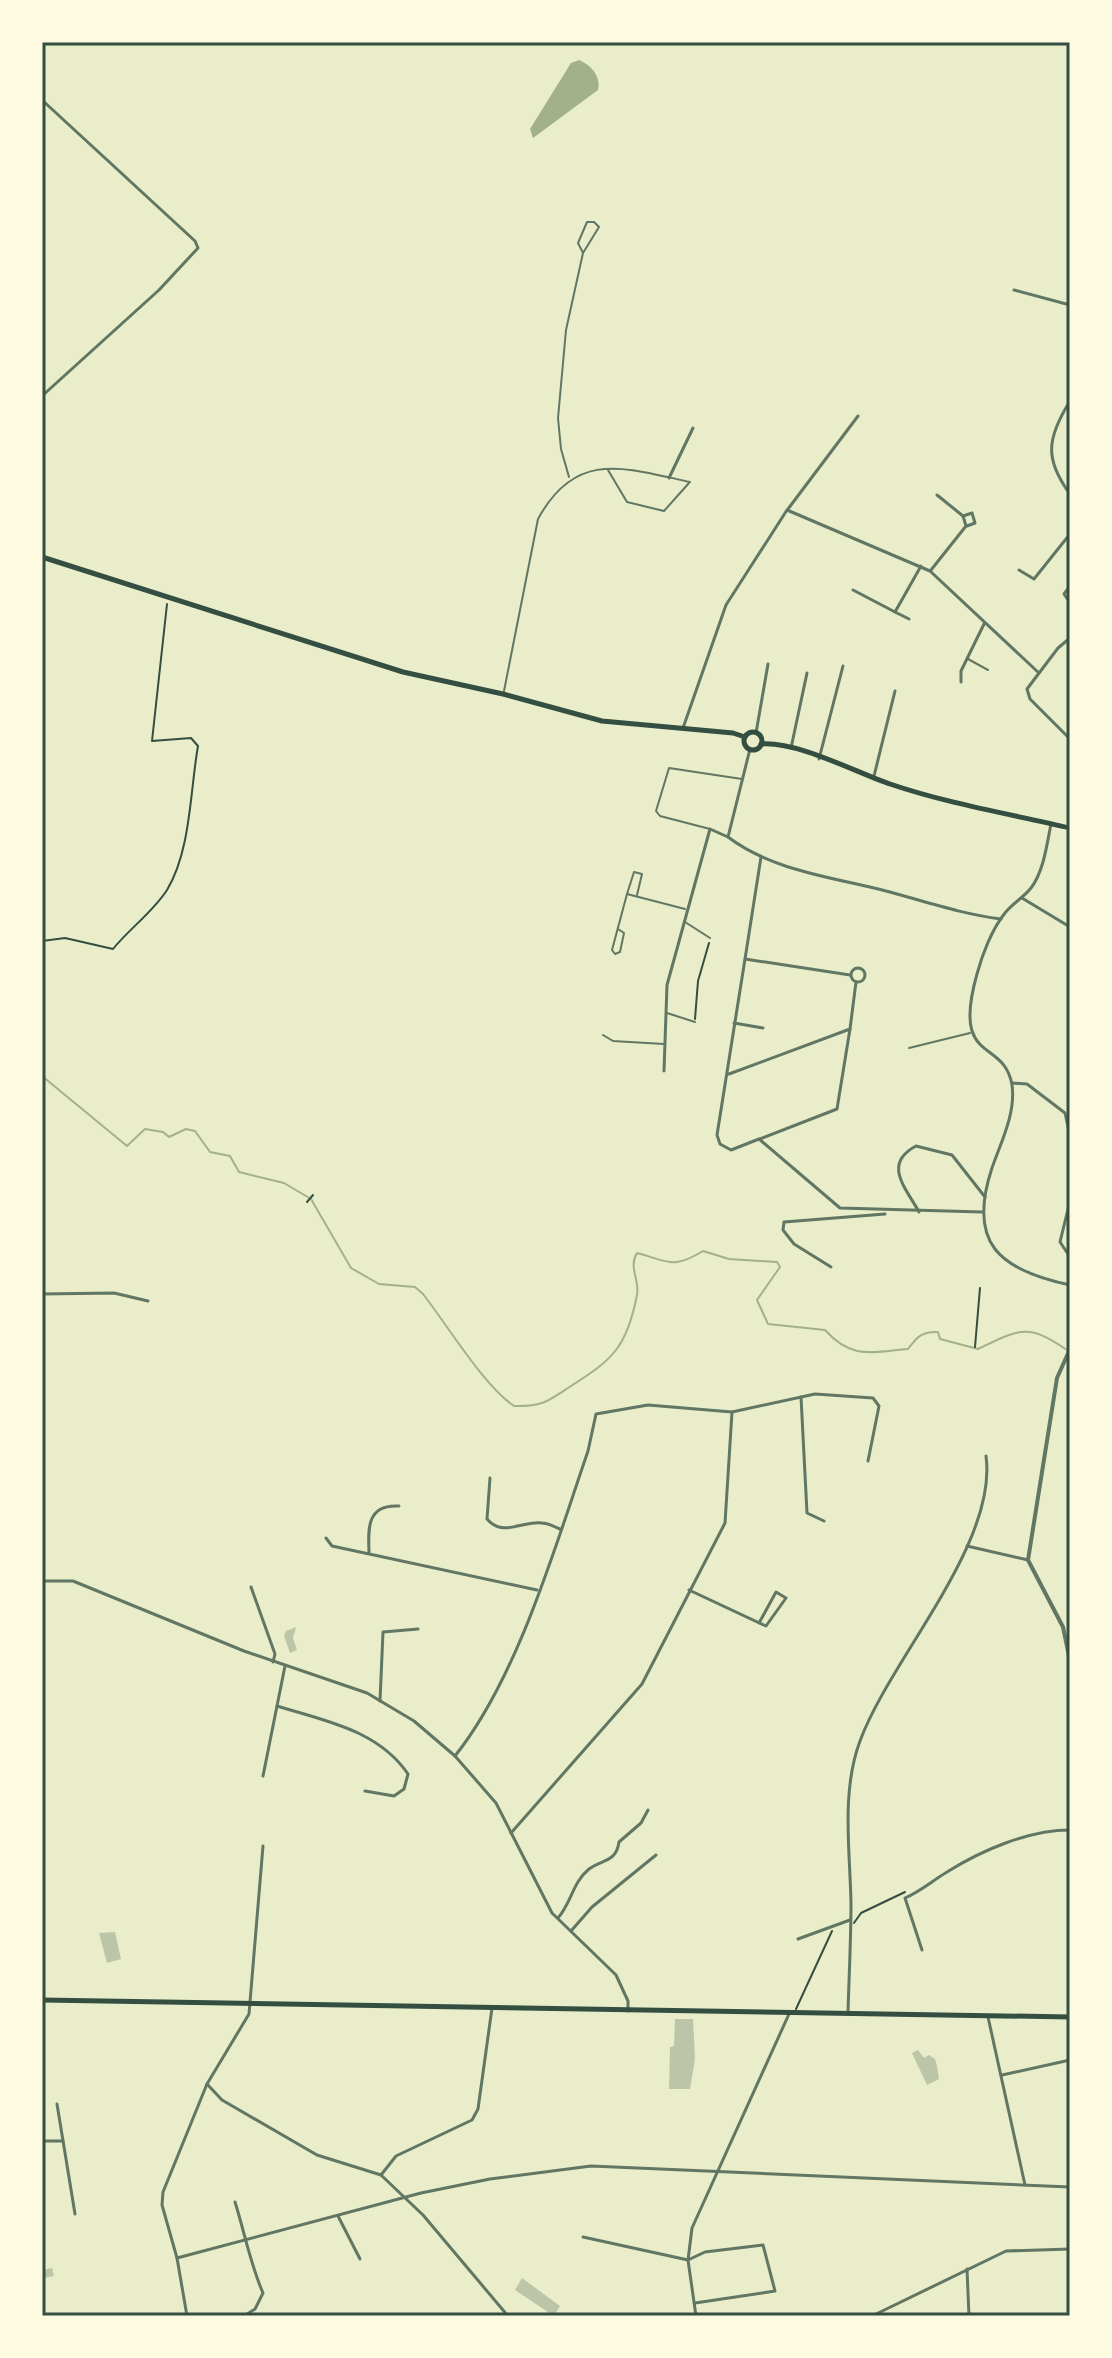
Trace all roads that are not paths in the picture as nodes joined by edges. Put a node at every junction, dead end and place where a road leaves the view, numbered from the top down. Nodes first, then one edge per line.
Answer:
1 (42, 100) edge
2 (583, 253) junction
3 (1014, 290) dead end
4 (1070, 305) edge
5 (42, 396) edge
6 (1070, 401) edge
7 (1070, 414) edge
8 (1062, 415) junction
9 (858, 416) dead end
10 (693, 428) dead end
11 (607, 468) junction
12 (570, 478) junction
13 (669, 478) junction
14 (1070, 494) edge
15 (937, 495) dead end
16 (787, 510) junction
17 (963, 516) junction
18 (966, 526) junction
19 (1070, 534) edge
20 (42, 557) edge
21 (921, 566) junction
22 (1019, 570) dead end
23 (930, 571) junction
24 (1070, 586) edge
25 (853, 590) dead end
26 (1070, 603) edge
27 (895, 612) junction
28 (909, 619) dead end
29 (984, 624) junction
30 (1070, 638) edge
31 (967, 658) junction
32 (768, 664) dead end
33 (843, 666) dead end
34 (988, 670) dead end
35 (807, 673) dead end
36 (1039, 673) junction
37 (961, 682) dead end
38 (895, 691) dead end
39 (503, 694) junction
40 (683, 728) junction
41 (756, 733) junction
42 (745, 737) junction
43 (1070, 739) edge
44 (761, 744) junction
45 (750, 749) junction
46 (790, 749) junction
47 (819, 759) junction
48 (873, 777) junction
49 (743, 779) junction
50 (1051, 824) junction
51 (1070, 828) edge
52 (710, 829) junction
53 (728, 837) junction
54 (761, 857) junction
55 (627, 894) junction
56 (637, 896) junction
57 (1020, 897) junction
58 (687, 910) junction
59 (1001, 919) junction
60 (684, 922) junction
61 (1070, 927) edge
62 (618, 929) junction
63 (710, 938) road end
64 (745, 959) junction
65 (850, 975) junction
66 (856, 982) junction
67 (666, 1013) junction
68 (695, 1022) road end
69 (734, 1023) junction
70 (763, 1028) dead end
71 (850, 1029) junction
72 (970, 1033) junction
73 (603, 1035) dead end
74 (665, 1044) junction
75 (909, 1048) dead end
76 (664, 1071) dead end
77 (727, 1075) junction
78 (1012, 1083) junction
79 (1070, 1136) edge
80 (759, 1139) junction
81 (985, 1197) junction
82 (1070, 1201) edge
83 (897, 1212) junction
84 (919, 1212) junction
85 (982, 1212) junction
86 (1070, 1257) edge
87 (831, 1267) dead end
88 (1070, 1285) edge
89 (42, 1294) edge
90 (148, 1301) dead end
91 (1068, 1351) edge
92 (801, 1397) junction
93 (732, 1412) junction
94 (986, 1456) dead end
95 (868, 1461) dead end
96 (490, 1478) dead end
97 (399, 1506) dead end
98 (824, 1521) dead end
99 (560, 1529) junction
100 (326, 1538) dead end
101 (967, 1546) junction
102 (369, 1554) junction
103 (1028, 1560) junction
104 (42, 1581) edge
105 (251, 1587) dead end
106 (538, 1590) junction
107 (689, 1590) junction
108 (759, 1623) junction
109 (418, 1629) dead end
110 (1069, 1642) edge
111 (1070, 1661) edge
112 (273, 1662) junction
113 (285, 1666) junction
114 (380, 1701) junction
115 (277, 1706) junction
116 (455, 1756) junction
117 (263, 1776) dead end
118 (365, 1791) dead end
119 (648, 1810) dead end
120 (1070, 1830) edge
121 (511, 1833) junction
122 (263, 1846) dead end
123 (656, 1855) dead end
124 (557, 1918) junction
125 (850, 1922) junction
126 (571, 1931) junction
127 (798, 1939) dead end
128 (922, 1950) dead end
129 (42, 2000) edge
130 (250, 2004) junction
131 (492, 2008) junction
132 (628, 2011) junction
133 (792, 2014) junction
134 (848, 2015) junction
135 (988, 2016) junction
136 (1070, 2017) edge
137 (1070, 2060) edge
138 (1002, 2075) junction
139 (207, 2084) junction
140 (57, 2104) dead end
141 (42, 2141) edge
142 (63, 2141) junction
143 (716, 2170) junction
144 (381, 2175) junction
145 (1025, 2185) junction
146 (1070, 2187) edge
147 (406, 2197) junction
148 (235, 2202) dead end
149 (75, 2214) dead end
150 (338, 2216) junction
151 (583, 2237) dead end
152 (247, 2241) junction
153 (1070, 2249) edge
154 (177, 2258) junction
155 (360, 2259) dead end
156 (688, 2260) junction
157 (967, 2269) junction
158 (695, 2303) junction
159 (187, 2316) edge
160 (246, 2316) edge
161 (508, 2316) edge
162 (696, 2316) edge
163 (872, 2316) edge
164 (969, 2316) edge

1 - 5 street
2 - 2 lane
2 - 12 lane
3 - 4 street
6 - 8 street
7 - 8 street
8 - 14 street
9 - 16 street
10 - 13 street
11 - 12 lane
11 - 13 lane
11 - 13 lane
12 - 39 lane
15 - 17 street
16 - 21 street
16 - 40 street
17 - 18 street
17 - 18 street
18 - 23 street
19 - 22 street
20 - 39 main road
21 - 23 street
21 - 27 street
23 - 29 street
24 - 26 street
25 - 27 street
27 - 28 street
29 - 31 street
29 - 36 street
30 - 36 street
31 - 34 lane
31 - 37 street
32 - 41 street
33 - 47 street
35 - 46 street
36 - 43 street
38 - 48 street
39 - 40 main road
40 - 42 main road
41 - 42 main road
41 - 44 main road
42 - 45 main road
44 - 45 main road
44 - 46 main road
45 - 49 street
46 - 47 main road
47 - 48 main road
48 - 50 main road
49 - 52 lane
49 - 53 street
50 - 51 main road
50 - 57 street
52 - 53 street
52 - 58 street
53 - 54 street
54 - 59 street
54 - 64 street
55 - 56 lane
55 - 56 lane
55 - 62 lane
56 - 58 lane
57 - 59 street
57 - 61 street
58 - 60 street
59 - 72 street
60 - 63 lane
60 - 67 street
62 - 62 lane
64 - 65 street
64 - 69 street
65 - 66 street
65 - 66 street
66 - 71 street
67 - 68 lane
67 - 74 street
69 - 70 street
69 - 77 street
71 - 77 street
71 - 80 street
72 - 75 lane
72 - 78 street
73 - 74 lane
74 - 76 street
77 - 80 street
78 - 79 street
78 - 81 street
80 - 83 street
81 - 84 street
81 - 85 street
82 - 86 street
83 - 84 street
83 - 87 street
84 - 85 street
85 - 88 street
89 - 90 street
91 - 103 street
92 - 93 street
92 - 95 street
92 - 98 street
93 - 99 street
93 - 107 street
94 - 101 street
96 - 99 street
97 - 102 street
99 - 106 street
100 - 102 street
101 - 103 street
101 - 125 street
102 - 106 street
103 - 110 street
104 - 112 street
105 - 112 street
106 - 116 street
107 - 108 street
107 - 121 street
108 - 108 street
109 - 114 street
110 - 111 street
112 - 113 street
113 - 114 street
113 - 115 street
114 - 116 street
115 - 117 street
115 - 118 street
116 - 121 street
119 - 124 street
120 - 128 street
121 - 124 street
122 - 130 street
123 - 126 street
124 - 126 street
125 - 127 street
125 - 134 street
126 - 132 street
129 - 130 main road
130 - 131 main road
130 - 139 street
131 - 132 main road
131 - 144 street
132 - 133 main road
133 - 134 main road
133 - 143 street
134 - 135 main road
135 - 136 main road
135 - 138 street
137 - 138 street
138 - 145 street
139 - 144 street
139 - 154 street
140 - 142 street
141 - 142 street
142 - 149 street
143 - 145 street
143 - 147 street
143 - 156 street
144 - 147 street
145 - 146 street
147 - 150 street
147 - 161 street
148 - 152 street
150 - 152 street
150 - 155 street
151 - 156 street
152 - 154 street
152 - 160 street
153 - 157 street
154 - 159 street
156 - 158 street
156 - 158 street
157 - 163 street
157 - 164 street
158 - 162 street

